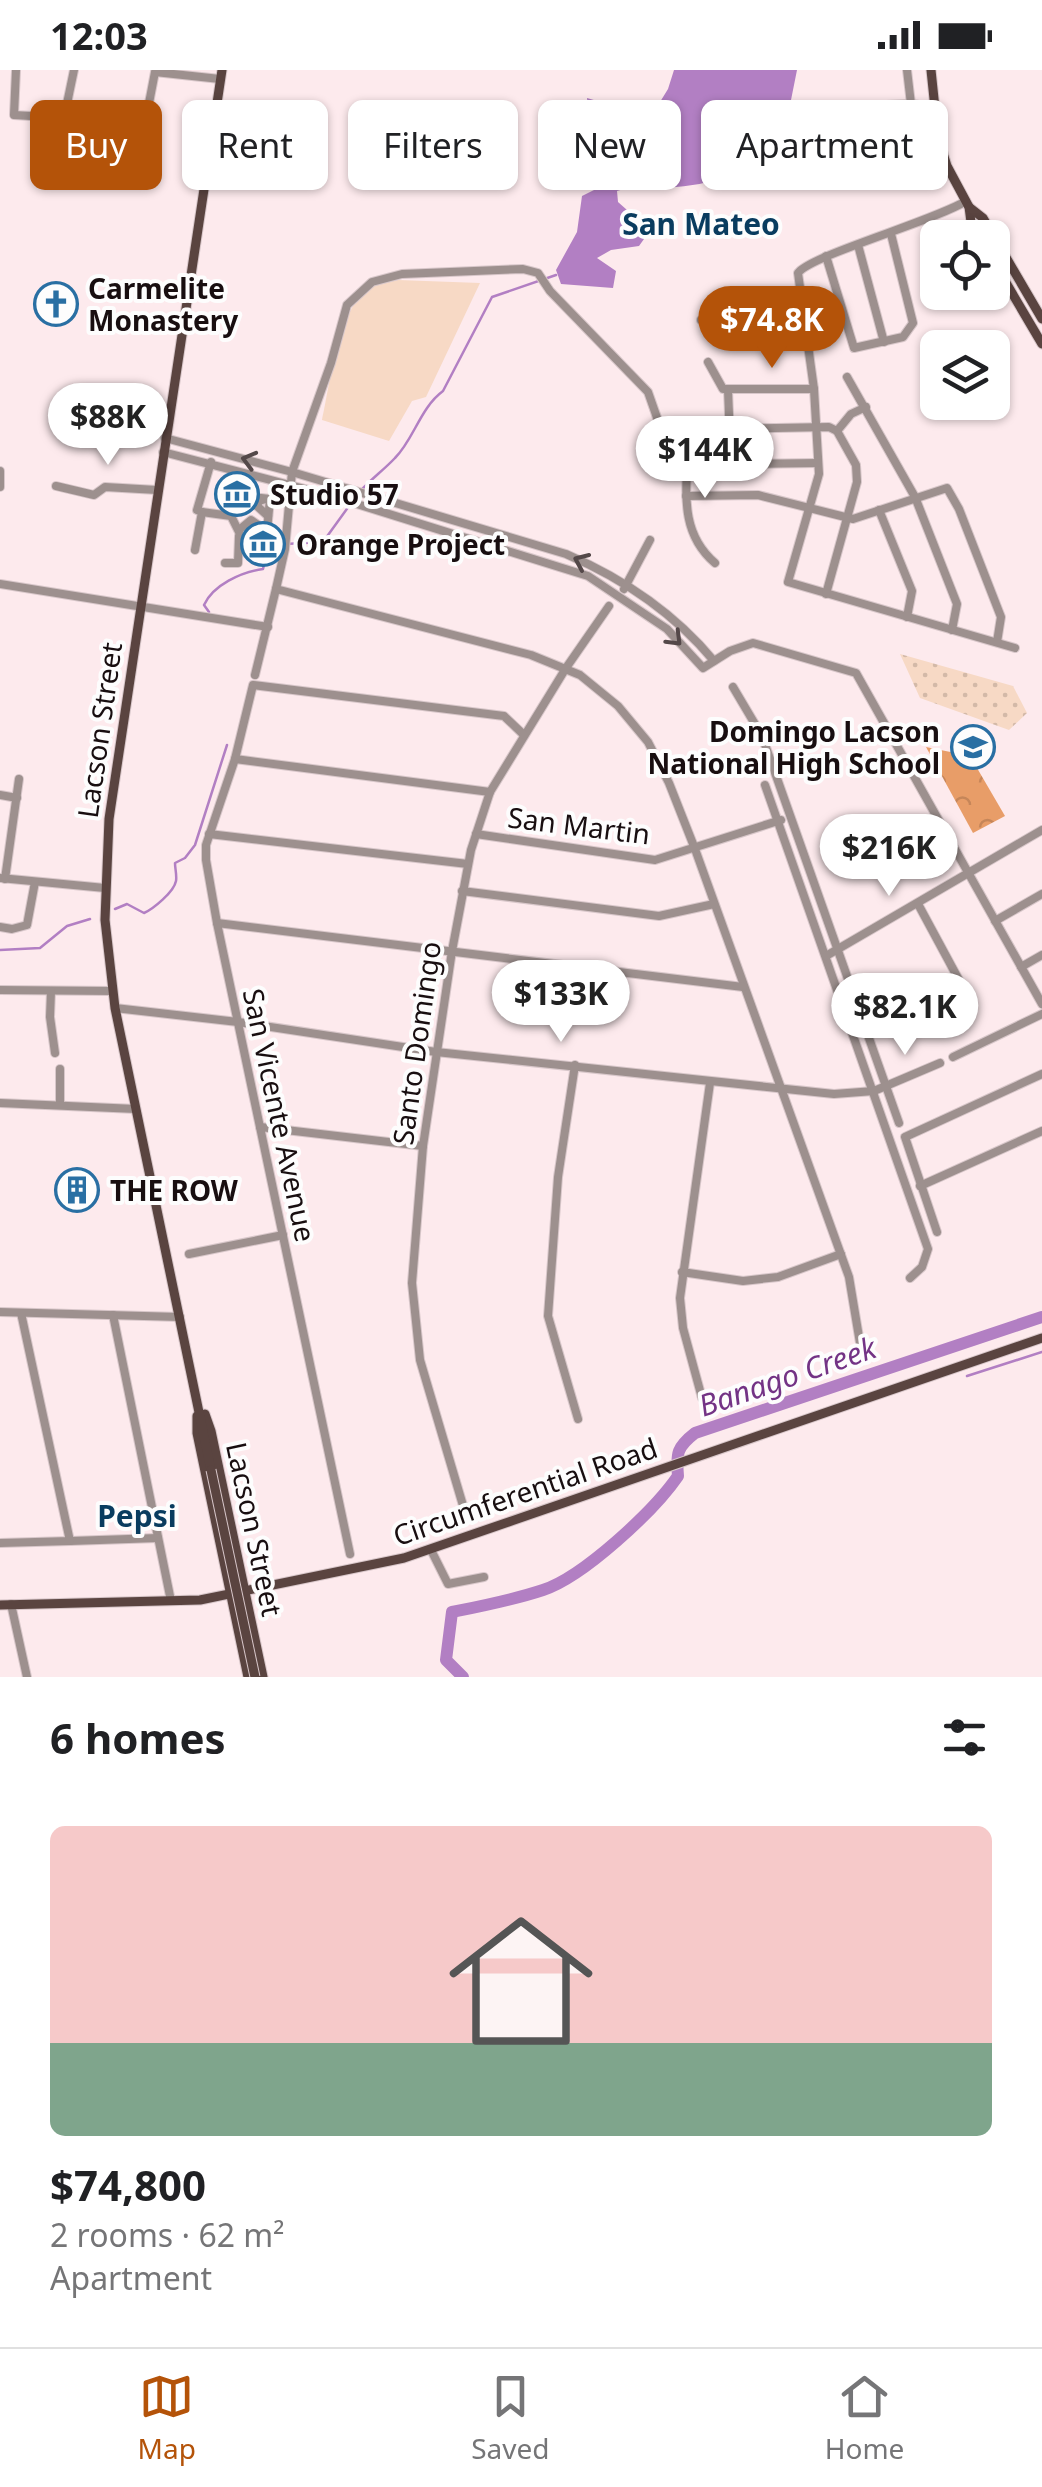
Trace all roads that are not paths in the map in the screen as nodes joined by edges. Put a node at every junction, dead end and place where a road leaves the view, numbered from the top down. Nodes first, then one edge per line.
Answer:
1 (16, 70) edge
2 (74, 70) edge
3 (907, 70) edge
4 (932, 70) edge
5 (221, 75) edge
6 (150, 100) edge
7 (911, 100) edge
8 (934, 100) edge
9 (948, 168) edge
10 (967, 204) junction
11 (971, 220) edge
12 (890, 234) junction
13 (858, 246) junction
14 (826, 256) junction
15 (1010, 290) edge
16 (804, 312) junction
17 (1042, 319) edge
18 (701, 320) dead end
19 (884, 342) junction
20 (1042, 344) edge
21 (708, 362) dead end
22 (847, 376) dead end
23 (814, 389) junction
24 (728, 390) junction
25 (866, 407) junction
26 (816, 425) junction
27 (730, 428) junction
28 (837, 431) junction
29 (165, 438) junction
30 (688, 444) dead end
31 (661, 447) dead end
32 (163, 452) junction
33 (211, 462) junction
34 (818, 462) junction
35 (731, 463) junction
36 (688, 465) junction
37 (0, 470) edge
38 (292, 472) junction
39 (291, 484) junction
40 (56, 486) dead end
41 (0, 487) edge
42 (157, 490) junction
43 (686, 496) junction
44 (915, 496) junction
45 (264, 498) dead end
46 (811, 508) junction
47 (879, 510) junction
48 (202, 512) junction
49 (848, 519) junction
50 (239, 533) junction
51 (650, 540) dead end
52 (194, 550) dead end
53 (226, 563) dead end
54 (715, 564) dead end
55 (0, 584) edge
56 (627, 586) junction
57 (276, 589) junction
58 (826, 594) junction
59 (618, 595) junction
60 (140, 606) junction
61 (609, 606) dead end
62 (906, 617) junction
63 (268, 627) junction
64 (952, 630) junction
65 (997, 642) junction
66 (1015, 648) dead end
67 (714, 660) junction
68 (566, 668) junction
69 (256, 675) dead end
70 (733, 687) dead end
71 (524, 735) junction
72 (234, 759) junction
73 (20, 779) dead end
74 (765, 785) dead end
75 (490, 792) junction
76 (0, 795) edge
77 (16, 798) junction
78 (789, 816) junction
79 (777, 821) junction
80 (1042, 830) edge
81 (208, 834) junction
82 (476, 834) junction
83 (694, 849) junction
84 (468, 864) junction
85 (968, 875) junction
86 (3, 878) edge
87 (35, 882) junction
88 (104, 888) junction
89 (462, 891) junction
90 (1042, 894) edge
91 (714, 904) junction
92 (918, 904) junction
93 (995, 921) junction
94 (217, 923) junction
95 (0, 928) edge
96 (452, 951) junction
97 (838, 951) junction
98 (1042, 954) edge
99 (826, 956) junction
100 (1021, 967) junction
101 (743, 988) junction
102 (0, 990) edge
103 (51, 991) junction
104 (113, 991) junction
105 (1042, 1004) edge
106 (116, 1008) junction
107 (1042, 1014) edge
108 (238, 1022) junction
109 (867, 1034) junction
110 (436, 1052) junction
111 (55, 1053) dead end
112 (954, 1057) dead end
113 (940, 1063) dead end
114 (575, 1065) junction
115 (60, 1069) dead end
116 (1042, 1074) edge
117 (710, 1082) junction
118 (886, 1087) junction
119 (781, 1090) junction
120 (874, 1091) junction
121 (0, 1103) edge
122 (60, 1105) junction
123 (136, 1109) junction
124 (899, 1122) dead end
125 (260, 1126) junction
126 (1042, 1131) edge
127 (423, 1146) junction
128 (920, 1186) junction
129 (936, 1232) dead end
130 (282, 1235) junction
131 (188, 1254) dead end
132 (841, 1254) junction
133 (682, 1272) junction
134 (910, 1278) dead end
135 (0, 1312) edge
136 (22, 1313) junction
137 (113, 1315) junction
138 (180, 1317) junction
139 (1042, 1338) edge
140 (860, 1343) dead end
141 (197, 1393) junction
142 (702, 1398) dead end
143 (578, 1419) dead end
144 (467, 1519) dead end
145 (158, 1538) junction
146 (70, 1541) junction
147 (0, 1543) edge
148 (432, 1550) junction
149 (350, 1554) dead end
150 (484, 1577) dead end
151 (245, 1592) junction
152 (231, 1595) junction
153 (170, 1601) junction
154 (6, 1604) edge
155 (27, 1677) edge
156 (252, 1677) edge
157 (263, 1677) edge

1 - 2 street
3 - 7 street
4 - 8 main road
5 - 6 street
5 - 29 main road, Lacson Street
9 - 10 main road
10 - 11 main road
10 - 12 street
10 - 17 main road
12 - 13 street
12 - 19 street
13 - 14 street
13 - 19 street
14 - 16 street
14 - 19 street
15 - 20 main road
16 - 18 street
16 - 23 street
21 - 24 street
22 - 25 street
23 - 24 street
23 - 26 street
24 - 27 street
25 - 28 street
25 - 44 street
26 - 27 street
26 - 28 street
26 - 34 street
27 - 35 street
28 - 49 street
29 - 32 main road, Lacson Street
38 -> 29 street
30 - 36 street
31 - 38 street
32 - 33 street
32 - 42 main road, Lacson Street
33 - 39 street
33 - 48 street
34 - 35 street
34 - 46 street
35 - 36 street
36 - 43 street
37 - 41 street
38 - 39 street
56 -> 38 street
39 - 57 street
39 - 59 street
40 - 42 street
42 - 60 main road, Lacson Street
43 - 46 street
43 - 54 street
44 - 47 street
44 - 64 street
44 - 65 street
45 - 50 street
46 - 49 street
46 - 58 street
47 - 49 street
47 - 62 street
48 - 50 street
48 - 52 street
49 - 58 street
50 - 53 street
51 - 56 street
55 - 60 street
56 - 59 street
56 - 67 street
57 - 63 street
57 - 68 street
58 - 62 street
59 -> 67 street
60 - 63 street
60 - 88 main road, Lacson Street
61 - 68 street, Santo Domingo
62 - 64 street
63 - 69 street
64 - 65 street
65 - 66 street
67 - 85 street
68 - 71 street, Santo Domingo
68 - 83 street
70 - 78 street
71 - 72 street, San Vicente Avenue
71 - 75 street, Santo Domingo
72 - 75 street
72 - 81 street, San Vicente Avenue
73 - 77 street
74 - 79 street
75 - 82 street, Santo Domingo
76 - 77 street
77 - 86 street
78 - 79 street, San Martin
78 - 97 street
79 - 83 street, San Martin
79 - 99 street
80 - 85 street
81 - 84 street
81 - 94 street, San Vicente Avenue
82 - 83 street, San Martin
82 - 84 street, Santo Domingo
83 - 91 street
84 - 89 street, Santo Domingo
85 - 92 street
85 - 93 street
86 - 87 street
87 - 88 street
87 - 95 street
88 - 104 main road, Lacson Street
89 - 91 street
89 - 96 street, Santo Domingo
90 - 93 street
91 - 101 street
92 - 97 street
92 - 109 street
93 - 100 street
94 - 96 street
94 - 108 street, San Vicente Avenue
96 - 101 street
96 - 110 street, Santo Domingo
97 - 99 street
97 - 109 street
98 - 100 street
99 - 120 street
100 - 105 street
101 - 119 street
102 - 103 street
103 - 104 street
103 - 111 street
104 - 106 main road, Lacson Street
106 - 108 street
106 - 123 main road, Lacson Street
107 - 112 street
108 - 110 street
108 - 125 street, San Vicente Avenue
109 - 118 street
110 - 114 street
110 - 127 street, Santo Domingo
113 - 118 street
114 - 117 street
114 - 143 street
115 - 122 street
116 - 128 street
117 - 119 street
117 - 133 street
118 - 120 street
118 - 124 street
119 - 120 street
119 - 132 street
120 - 134 street
121 - 122 street
122 - 123 street
123 - 138 main road, Lacson Street
125 - 127 street
125 - 130 street, San Vicente Avenue
126 - 128 street
127 - 144 street, Santo Domingo
128 - 129 street
130 - 131 street
130 - 149 street, San Vicente Avenue
132 - 133 street
132 - 140 street
133 - 142 street
135 - 136 street
136 - 137 street
136 - 146 street
137 - 138 street
137 - 145 street
138 - 141 main road, Lacson Street
139 - 148 main road, Circumferential Road
141 - 151 main road, Lacson Street
141 - 152 main road, Lacson Street
141 - 156 main road, Lacson Street, bridge
145 - 146 street
145 - 153 street
146 - 147 street
148 - 150 street
148 - 151 main road, Circumferential Road
151 - 152 main road, Circumferential Road
151 - 157 main road, Lacson Street
152 - 153 main road, Circumferential Road
152 - 156 main road, Lacson Street
153 - 154 main road, Circumferential Road
154 - 155 street

